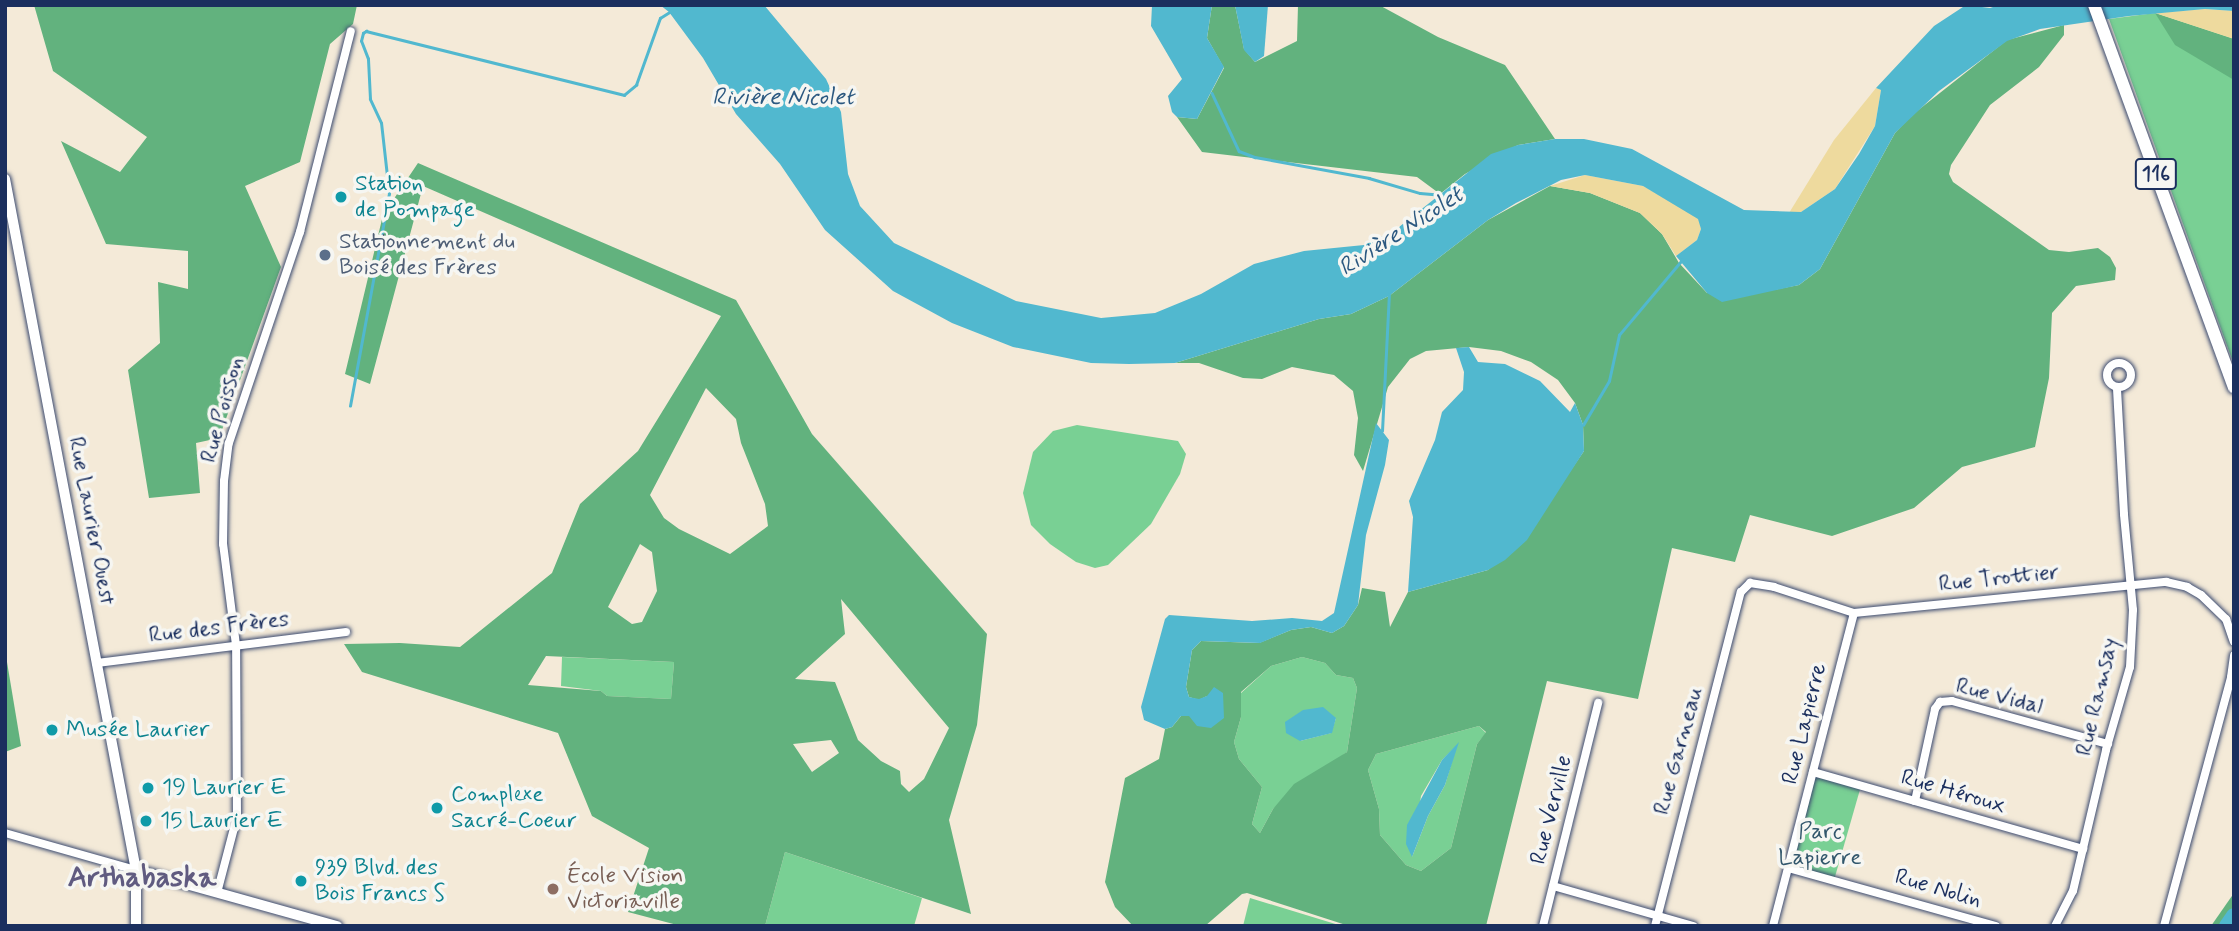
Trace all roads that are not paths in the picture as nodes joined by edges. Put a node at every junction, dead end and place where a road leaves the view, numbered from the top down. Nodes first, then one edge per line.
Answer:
1 (2094, 5) edge
2 (351, 31) dead end
3 (5, 179) edge
4 (2117, 387) dead end
5 (2234, 387) edge
6 (2132, 584) junction
7 (1744, 587) joint
8 (1854, 613) junction
9 (346, 632) dead end
10 (2234, 642) edge
11 (236, 645) junction
12 (2234, 655) edge
13 (97, 663) junction
14 (1598, 703) dead end
15 (2108, 744) junction
16 (1813, 772) junction
17 (1915, 801) junction
18 (5, 833) edge
19 (2083, 849) junction
20 (1788, 868) junction
21 (136, 870) junction
22 (1553, 886) junction
23 (217, 892) junction
24 (1657, 915) junction
25 (136, 926) edge
26 (337, 926) edge
27 (1543, 926) edge
28 (1655, 926) edge
29 (1693, 926) edge
30 (1773, 926) edge
31 (1996, 926) edge
32 (2055, 926) edge
33 (2164, 926) edge

1 - 5 main road, 116
2 - 11 street, Rue Poisson
3 - 13 street, Rue Laurier Ouest
4 - 6 street, Rue Ramsay
6 - 8 street, Rue Trottier
6 - 10 street, Rue Trottier
6 - 15 street, Rue Ramsay
7 - 8 street, Rue Trottier
7 - 24 street, Rue Garneau
8 - 16 street, Rue Lapierre
9 - 11 street, Rue des Frères
11 - 13 street, Rue des Frères
11 - 23 street, Rue Poisson
12 - 33 street
13 - 21 street, Rue Laurier Ouest
14 - 22 street, Rue Verville
15 - 17 street, Rue Vidal
15 - 19 street, Rue Ramsay
16 - 17 street, Rue Héroux
16 - 20 street, Rue Lapierre
17 - 19 street, Rue Héroux
18 - 21 street
19 - 32 street, Rue Ramsay
20 - 30 street, Rue Lapierre
20 - 31 street, Rue Nolin
21 - 23 street
21 - 25 street, Rue Laurier Ouest
22 - 24 street
22 - 27 street, Rue Verville
23 - 26 street
24 - 28 street, Rue Garneau
24 - 29 street

